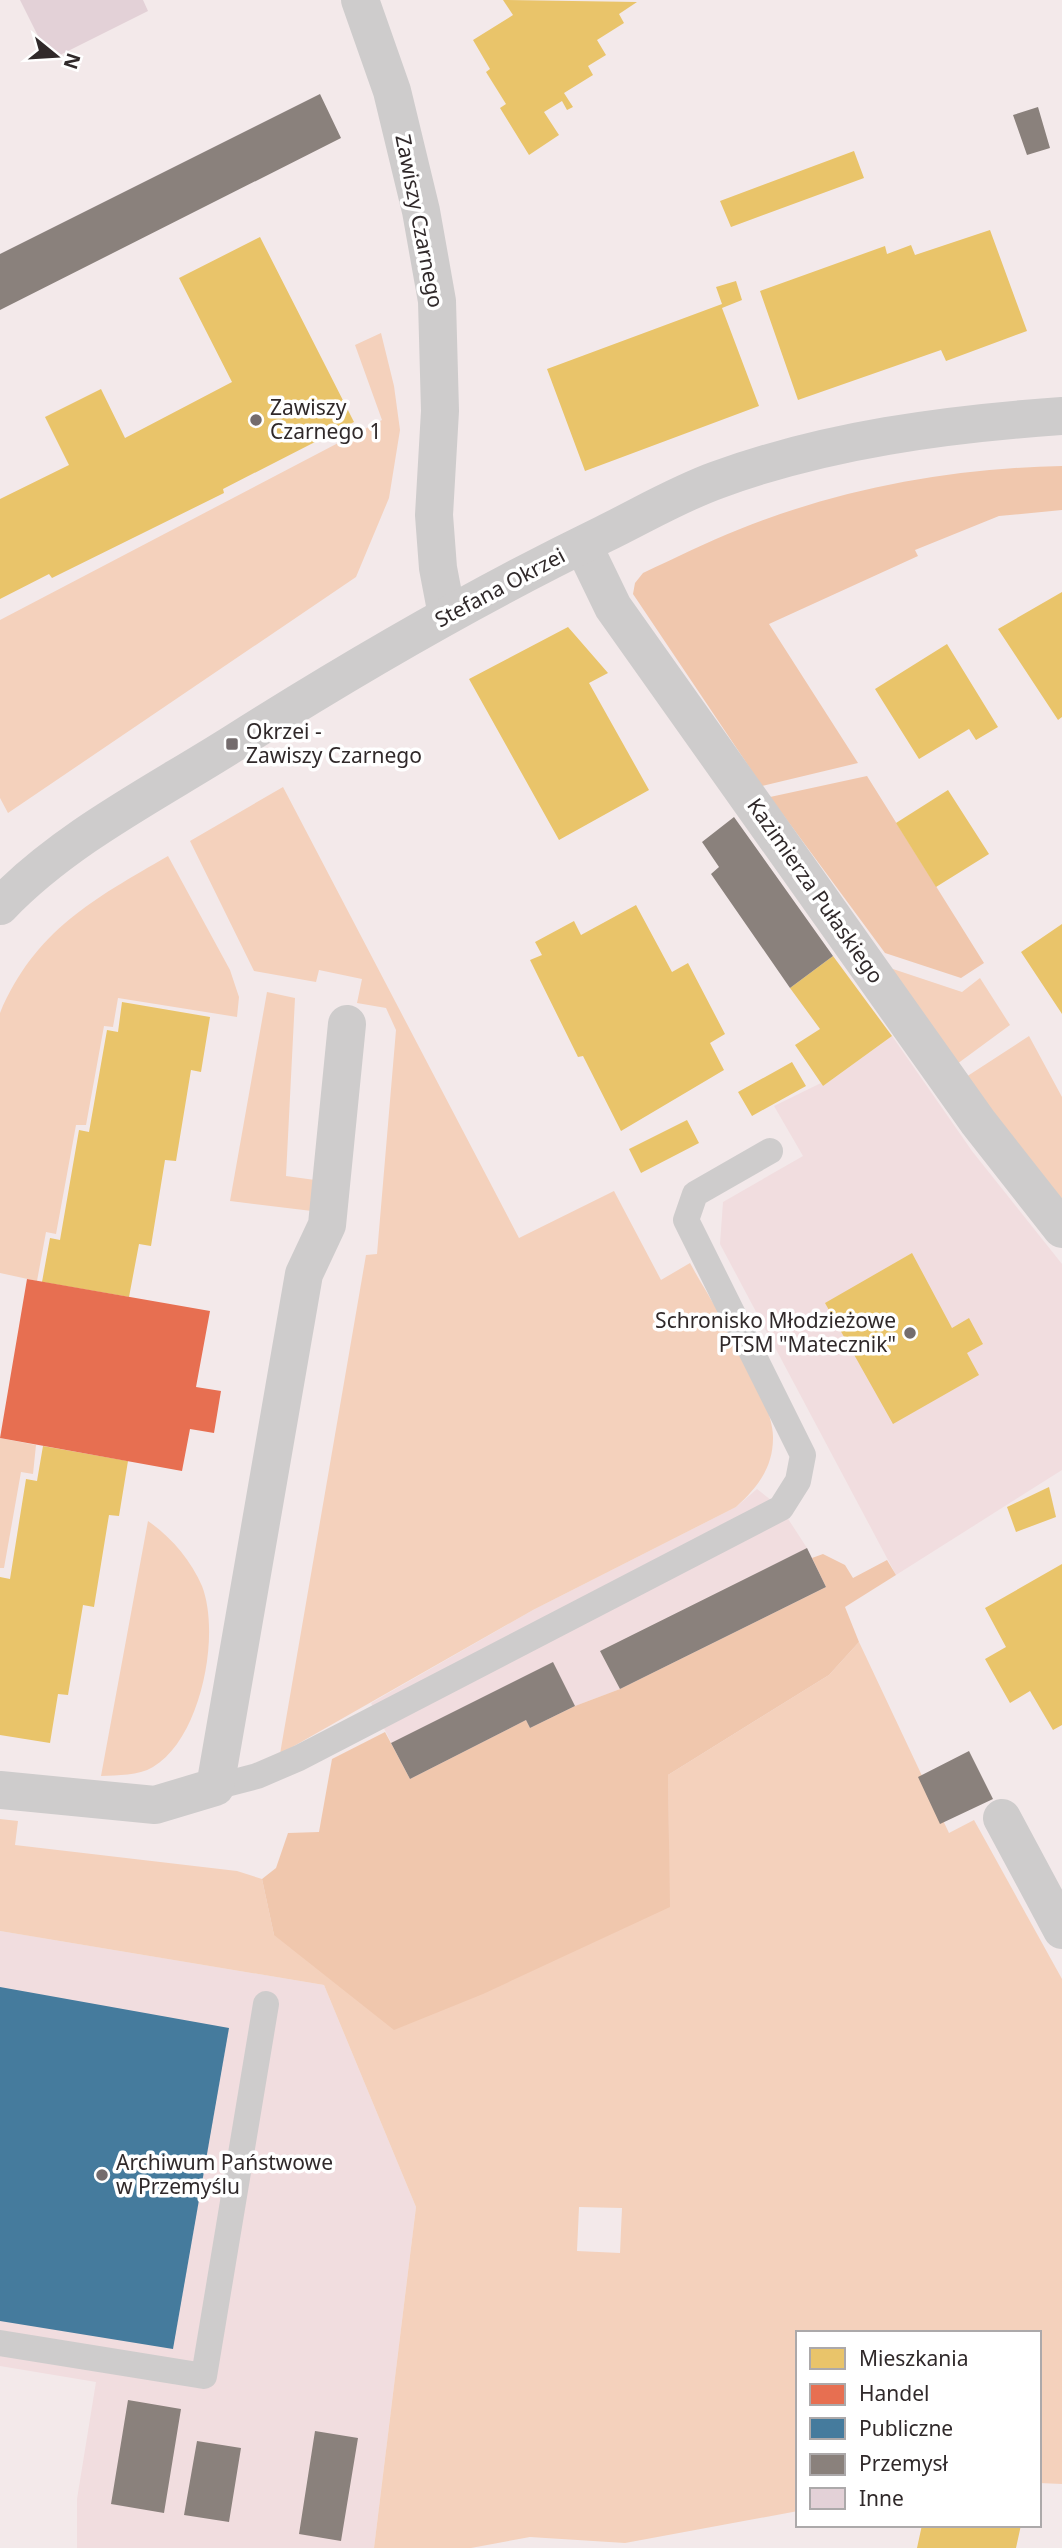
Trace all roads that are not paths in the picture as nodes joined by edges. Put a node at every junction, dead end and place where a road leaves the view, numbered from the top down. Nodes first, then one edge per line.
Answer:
1 (360, 0) edge
2 (1062, 416) edge
3 (583, 545) junction
4 (447, 615) junction
5 (0, 906) edge
6 (347, 1024) dead end
7 (770, 1151) dead end
8 (1062, 1229) edge
9 (215, 1787) junction
10 (0, 1790) edge
11 (1002, 1818) dead end
12 (1062, 1930) edge
13 (266, 2004) dead end
14 (0, 2343) edge

1 - 4 street, Zawiszy Czarnego
2 - 3 street, Stefana Okrzei
3 - 4 street, Stefana Okrzei
3 - 8 street, Kazimierza Pułaskiego
4 - 5 street, Stefana Okrzei
6 - 9 street
7 - 9 lane
9 - 10 street
11 - 12 street
13 - 14 lane

